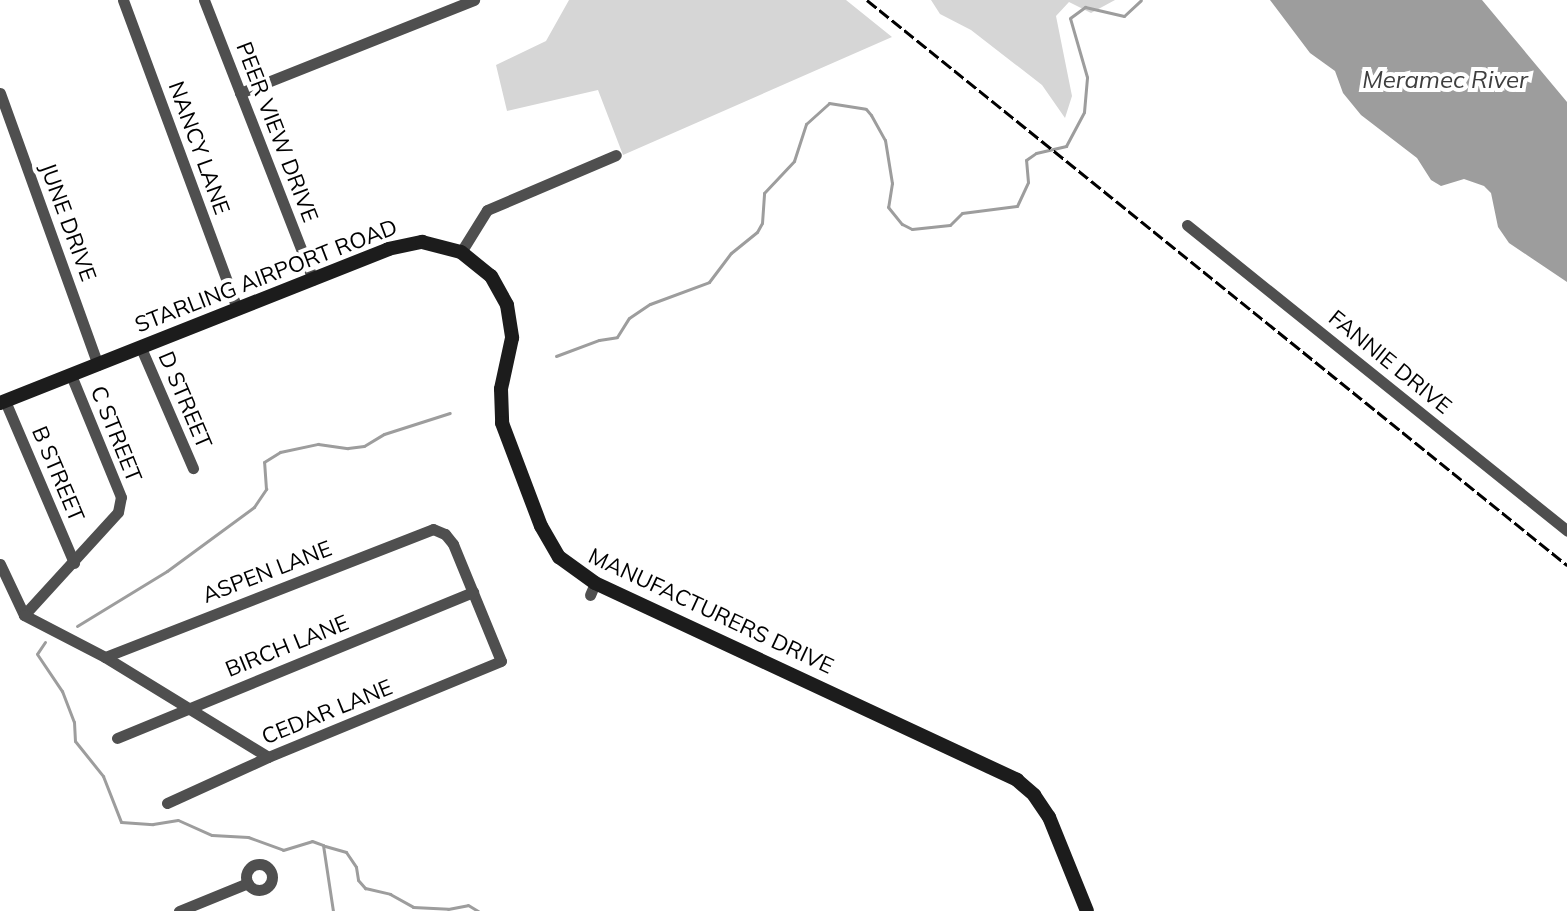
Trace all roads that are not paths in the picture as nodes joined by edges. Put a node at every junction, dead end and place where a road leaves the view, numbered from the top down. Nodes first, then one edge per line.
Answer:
1 (123, 0) edge
2 (204, 0) edge
3 (474, 0) edge
4 (0, 93) edge
5 (240, 93) junction
6 (616, 155) dead end
7 (1187, 225) dead end
8 (461, 252) junction
9 (313, 279) junction
10 (237, 309) junction
11 (141, 348) junction
12 (98, 365) junction
13 (71, 375) junction
14 (2, 402) edge
15 (193, 468) dead end
16 (1567, 531) edge
17 (74, 563) junction
18 (0, 564) edge
19 (473, 592) junction
20 (24, 615) junction
21 (105, 657) junction
22 (186, 708) junction
23 (117, 738) dead end
24 (268, 757) junction
25 (167, 803) dead end
26 (248, 883) dead end
27 (204, 906) edge
28 (179, 911) edge
29 (1087, 911) edge

1 - 10 street, NANCY LANE
2 - 5 street, PEER VIEW DRIVE
3 - 5 street
4 - 12 street, JUNE DRIVE
5 - 9 street, PEER VIEW DRIVE
6 - 8 street
7 - 16 street, FANNIE DRIVE
8 - 9 street, STARLING AIRPORT ROAD
8 - 29 street, MANUFACTURERS DRIVE
9 - 10 street, STARLING AIRPORT ROAD
10 - 11 street, STARLING AIRPORT ROAD
11 - 12 street, STARLING AIRPORT ROAD
11 - 15 street, D STREET
12 - 13 street, STARLING AIRPORT ROAD
13 - 14 street, STARLING AIRPORT ROAD
13 - 17 street, C STREET
14 - 17 street, B STREET
17 - 20 street, C STREET
18 - 20 street
19 - 21 street, ASPEN LANE
19 - 22 street, BIRCH LANE
19 - 24 street, CEDAR LANE
20 - 21 street
21 - 22 street
22 - 23 street, BIRCH LANE
22 - 24 street
24 - 25 street, CEDAR LANE
26 - 27 street
27 - 28 street

